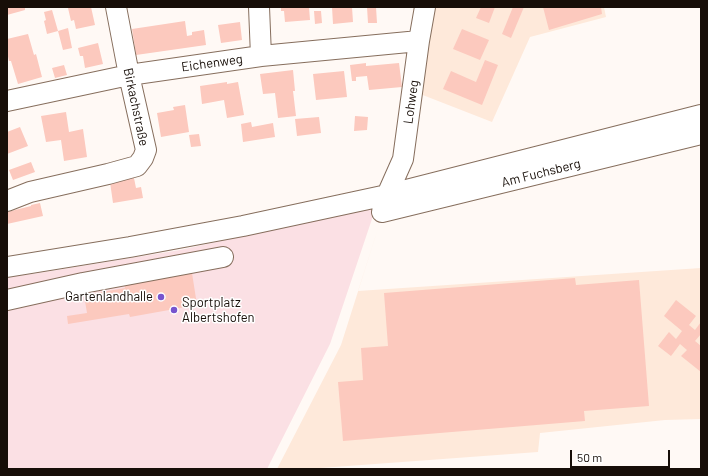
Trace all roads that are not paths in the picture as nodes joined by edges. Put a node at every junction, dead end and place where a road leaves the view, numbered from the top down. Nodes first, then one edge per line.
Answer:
1 (116, 7) edge
2 (259, 7) edge
3 (425, 7) edge
4 (420, 41) junction
5 (261, 56) junction
6 (129, 75) junction
7 (8, 97) edge
8 (701, 114) edge
9 (701, 134) edge
10 (7, 201) edge
11 (385, 204) junction
12 (224, 257) dead end
13 (7, 267) edge
14 (7, 300) edge

1 - 6 street, Birkachstraße
2 - 5 street
3 - 4 street, Lohweg
4 - 5 street, Eichenweg
4 - 11 street, Lohweg
5 - 6 street, Eichenweg
6 - 7 street, Eichenweg
6 - 10 street, Birkachstraße
8 - 11 street
9 - 11 street, Am Fuchsberg
11 - 13 street
12 - 14 street

